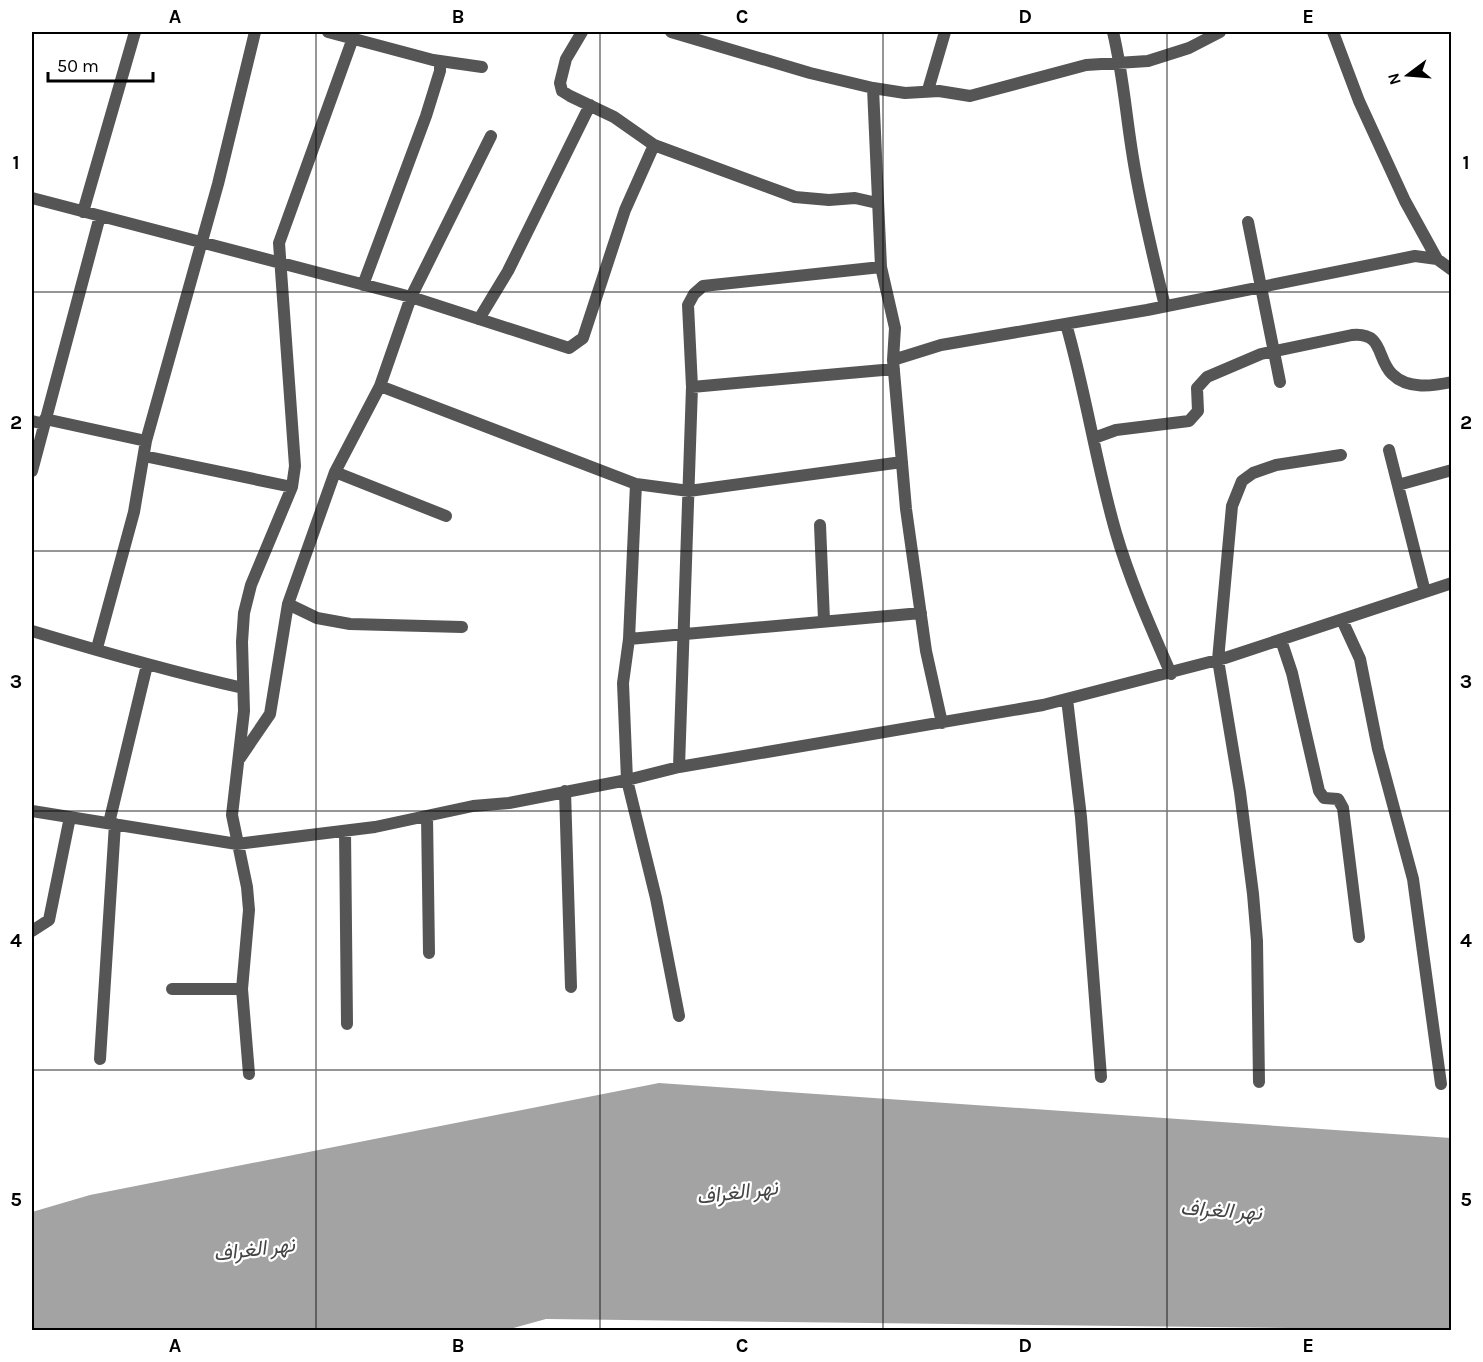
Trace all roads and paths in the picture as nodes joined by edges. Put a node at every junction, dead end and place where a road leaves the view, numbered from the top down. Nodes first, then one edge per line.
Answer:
1 (135, 32) edge
2 (255, 32) edge
3 (328, 32) edge
4 (582, 32) edge
5 (671, 32) edge
6 (945, 32) edge
7 (1113, 32) edge
8 (1220, 32) edge
9 (1333, 32) edge
10 (370, 37) edge
11 (353, 38) junction
12 (440, 61) junction
13 (1121, 64) junction
14 (482, 67) dead end
15 (873, 88) junction
16 (928, 90) junction
17 (590, 105) junction
18 (490, 136) dead end
19 (654, 145) junction
20 (32, 198) edge
21 (877, 203) junction
22 (83, 212) junction
23 (100, 216) junction
24 (1248, 222) dead end
25 (202, 243) junction
26 (1437, 258) junction
27 (280, 263) junction
28 (881, 267) junction
29 (1452, 270) edge
30 (363, 285) junction
31 (1262, 287) junction
32 (411, 297) junction
33 (1165, 306) junction
34 (478, 319) junction
35 (1066, 324) junction
36 (1272, 351) junction
37 (894, 364) junction
38 (1280, 381) dead end
39 (1452, 382) edge
40 (380, 386) junction
41 (692, 387) junction
42 (32, 421) edge
43 (45, 422) junction
44 (1094, 438) junction
45 (146, 441) junction
46 (1389, 450) dead end
47 (144, 456) junction
48 (1341, 456) dead end
49 (902, 462) junction
50 (1452, 470) edge
51 (32, 471) edge
52 (335, 472) junction
53 (636, 484) junction
54 (1398, 485) junction
55 (292, 487) junction
56 (689, 490) junction
57 (446, 516) dead end
58 (820, 525) dead end
59 (1452, 583) edge
60 (1425, 592) junction
61 (288, 604) junction
62 (921, 613) junction
63 (1342, 620) junction
64 (824, 621) junction
65 (462, 627) dead end
66 (32, 631) edge
67 (684, 632) junction
68 (629, 639) junction
69 (1281, 640) junction
70 (97, 648) junction
71 (1218, 660) junction
72 (147, 665) junction
73 (1171, 674) junction
74 (243, 688) junction
75 (1067, 699) junction
76 (942, 723) junction
77 (240, 758) junction
78 (679, 767) junction
79 (627, 780) junction
80 (565, 791) junction
81 (32, 811) edge
82 (427, 816) junction
83 (70, 817) junction
84 (112, 824) junction
85 (345, 831) junction
86 (237, 844) junction
87 (32, 931) edge
88 (1359, 937) dead end
89 (429, 952) dead end
90 (571, 987) dead end
91 (243, 989) junction
92 (172, 990) dead end
93 (679, 1016) dead end
94 (346, 1024) dead end
95 (100, 1059) dead end
96 (249, 1074) dead end
97 (1101, 1077) dead end
98 (1258, 1082) dead end
99 (1441, 1084) dead end

1 - 22 street
2 - 25 street
3 - 11 street
4 - 17 street
5 - 15 street
6 - 16 street
7 - 13 street
8 - 13 street
9 - 26 street
10 - 11 street
10 - 12 street
11 - 27 street
12 - 14 street
12 - 30 street
13 - 16 street
13 - 33 street
15 - 16 street
15 - 21 street
17 - 19 street
17 - 34 street
18 - 32 street
19 - 21 street
19 - 34 street
20 - 22 street
21 - 28 street
22 - 23 street
23 - 25 street
23 - 43 street
24 - 31 street
25 - 27 street
25 - 45 street
26 - 29 street
26 - 31 street
27 - 30 street
27 - 55 street
28 - 37 street
28 - 41 street
30 - 32 street
31 - 33 street
31 - 36 street
32 - 34 street
32 - 40 street
33 - 35 street
35 - 37 street
35 - 44 street
36 - 38 street
36 - 39 street
36 - 44 street
37 - 41 street
37 - 49 street
40 - 52 street
40 - 53 street
41 - 56 street
42 - 43 street
43 - 45 street
43 - 51 street
44 - 73 street
45 - 47 street
46 - 54 street
47 - 55 street
47 - 70 street
48 - 71 street
49 - 56 street
49 - 62 street
50 - 54 street
52 - 57 street
52 - 61 street
53 - 56 street
53 - 68 street
54 - 60 street
55 - 74 street
56 - 67 street
58 - 64 street
59 - 60 street
60 - 63 street
61 - 65 street
61 - 77 street
62 - 64 street
62 - 76 street
63 - 69 street
63 - 99 street
64 - 67 street
66 - 70 street
67 - 68 street
67 - 78 street
68 - 79 street
69 - 71 street
69 - 88 street
70 - 72 street
71 - 73 street
71 - 98 street
72 - 74 street
72 - 84 street
73 - 75 street
74 - 77 street
75 - 76 street
75 - 97 street
76 - 78 street
77 - 86 street
78 - 79 street
79 - 80 street
79 - 93 street
80 - 82 street
80 - 90 street
81 - 83 street
82 - 85 street
82 - 89 street
83 - 84 street
83 - 87 street
84 - 86 street
84 - 95 street
85 - 86 street
85 - 94 street
86 - 91 street
91 - 92 street
91 - 96 street

